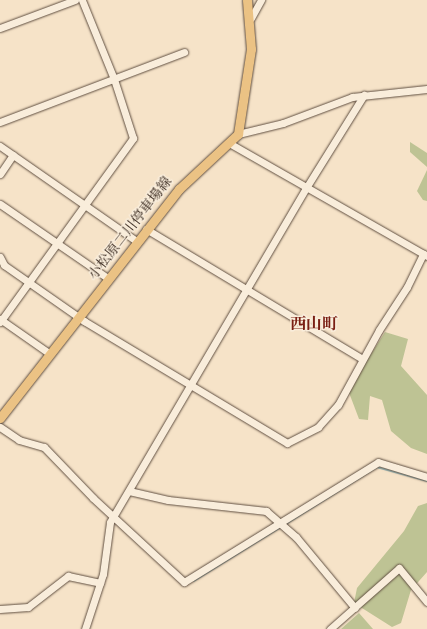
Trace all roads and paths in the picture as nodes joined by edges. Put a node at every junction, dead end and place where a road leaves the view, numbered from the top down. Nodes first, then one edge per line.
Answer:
1 (75, 0) edge
2 (82, 0) edge
3 (247, 0) edge
4 (260, 0) edge
5 (251, 18) junction
6 (0, 28) edge
7 (184, 52) dead end
8 (114, 79) junction
9 (427, 89) edge
10 (364, 95) junction
11 (0, 122) edge
12 (238, 134) junction
13 (229, 143) junction
14 (0, 146) edge
15 (13, 156) junction
16 (0, 174) edge
17 (306, 188) junction
18 (0, 204) edge
19 (83, 206) junction
20 (146, 229) junction
21 (136, 241) junction
22 (56, 244) junction
23 (425, 255) edge
24 (0, 257) edge
25 (109, 279) junction
26 (29, 282) junction
27 (248, 291) junction
28 (80, 318) junction
29 (0, 321) edge
30 (50, 354) junction
31 (362, 359) junction
32 (191, 385) junction
33 (0, 418) edge
34 (0, 427) edge
35 (427, 477) edge
36 (129, 491) junction
37 (112, 519) junction
38 (282, 523) junction
39 (100, 583) junction
40 (427, 602) edge
41 (0, 608) edge
42 (355, 608) junction
43 (85, 629) edge
44 (330, 629) edge

1 - 6 street
2 - 8 street
3 - 5 main road
4 - 5 street
5 - 12 main road
7 - 8 street
8 - 11 street
8 - 19 street
9 - 10 street
10 - 12 street
10 - 17 street
12 - 13 main road, 小松原二川停車場線
13 - 17 street
13 - 20 main road, 小松原二川停車場線
14 - 15 street
15 - 16 street
15 - 19 street
17 - 23 street
17 - 27 street
18 - 22 street
19 - 21 street
19 - 22 street
20 - 21 main road, 小松原二川停車場線
20 - 27 street
21 - 25 main road, 小松原二川停車場線
22 - 25 street
22 - 26 street
23 - 31 street
24 - 26 street
25 - 28 main road, 小松原二川停車場線
26 - 28 street
26 - 29 street
27 - 31 street
27 - 32 street
28 - 30 main road, 小松原二川停車場線
28 - 32 street
29 - 30 street
30 - 33 main road, 小松原二川停車場線
31 - 32 street
32 - 36 street
34 - 37 street
35 - 38 street
36 - 37 street
36 - 38 street
37 - 38 street
37 - 39 street
38 - 42 street
39 - 41 street
39 - 43 street
40 - 42 street
42 - 44 street

